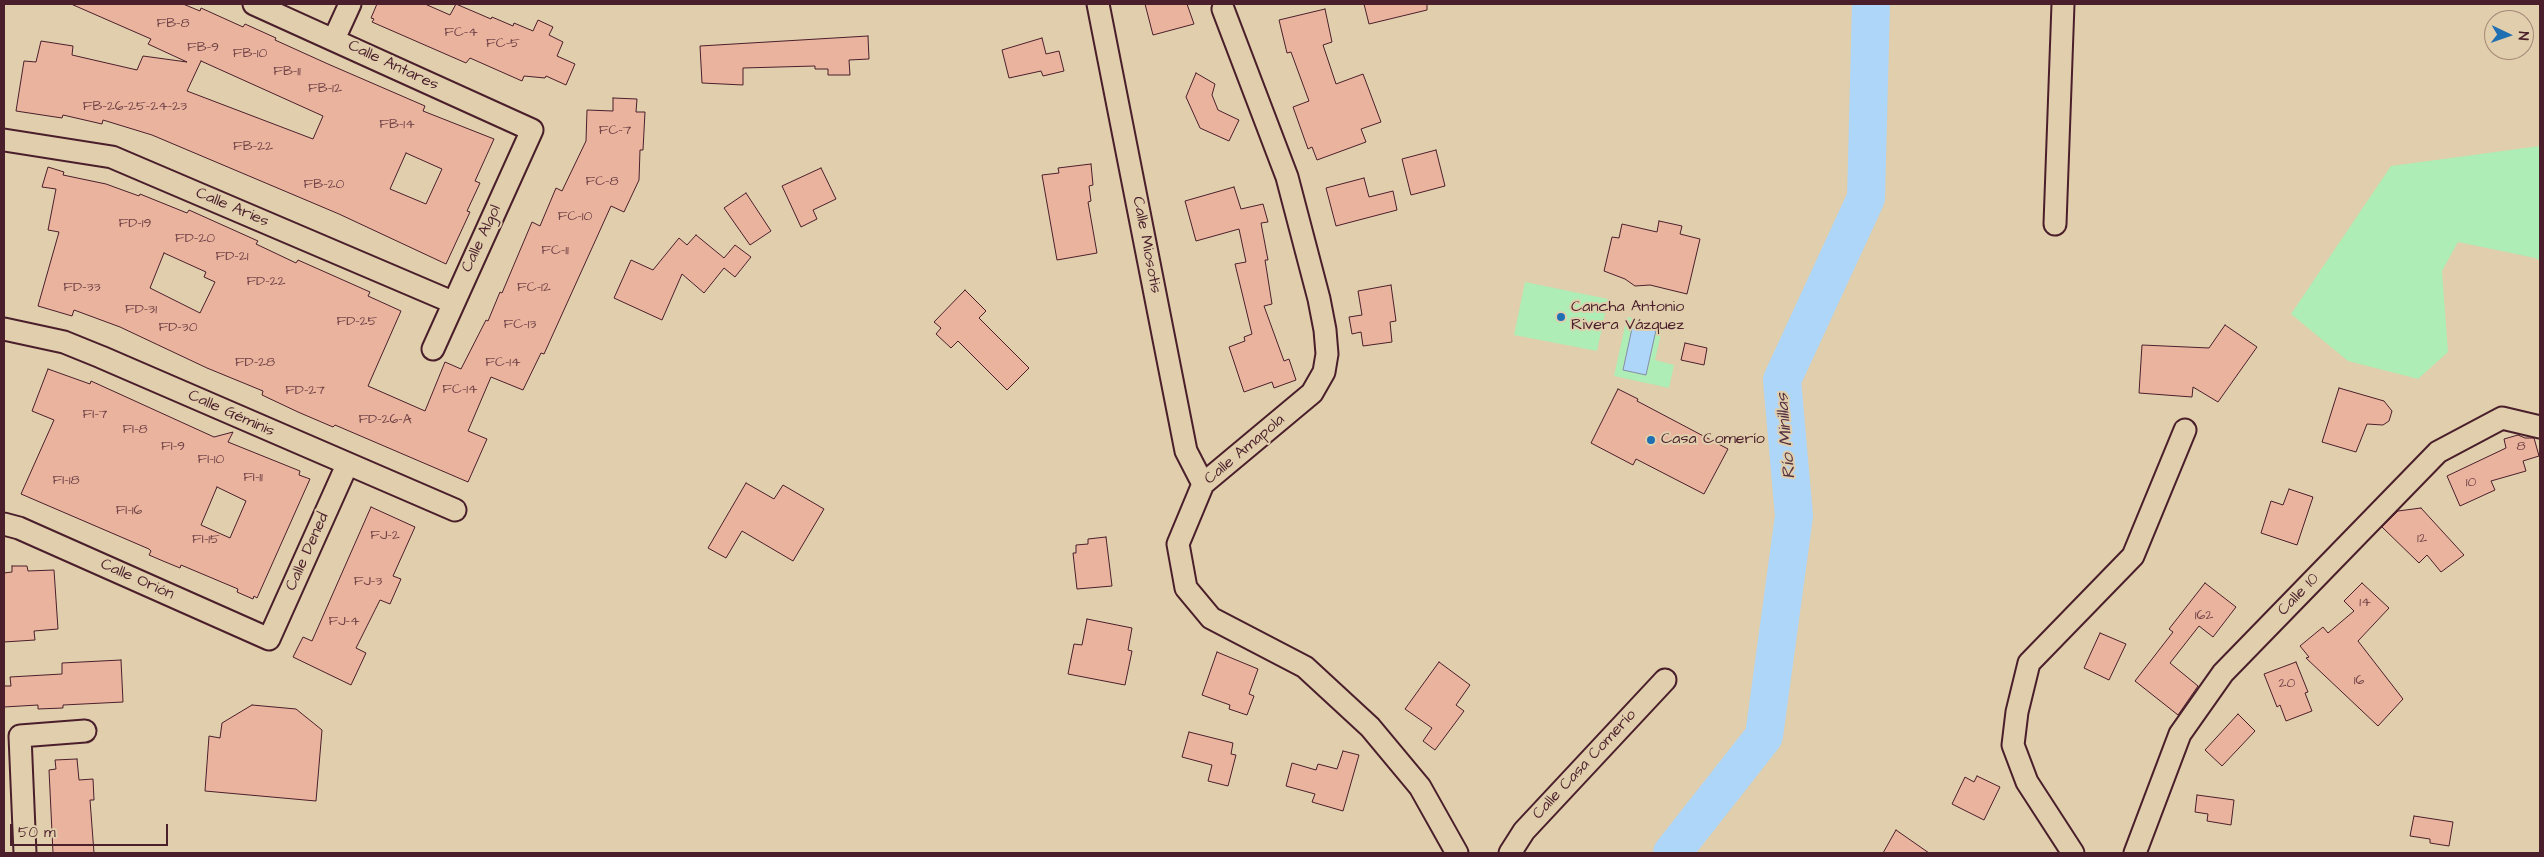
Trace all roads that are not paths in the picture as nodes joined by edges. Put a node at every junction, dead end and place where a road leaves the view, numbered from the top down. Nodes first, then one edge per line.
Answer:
1 (254, 4) edge
2 (350, 4) edge
3 (1098, 4) edge
4 (2063, 4) edge
5 (1223, 9) dead end
6 (334, 39) junction
7 (532, 130) joint
8 (4, 140) edge
9 (2055, 224) dead end
10 (452, 302) junction
11 (4, 329) edge
12 (432, 349) dead end
13 (2540, 427) edge
14 (2185, 430) dead end
15 (347, 466) junction
16 (1203, 484) junction
17 (455, 510) dead end
18 (4, 524) edge
19 (270, 640) joint
20 (1665, 680) dead end
21 (85, 731) dead end
22 (25, 853) edge
23 (1457, 853) edge
24 (1510, 853) edge
25 (2073, 853) edge
26 (2135, 853) edge

1 - 6 street, Calle Antares
2 - 6 street
3 - 16 street, Calle Miosotis
4 - 9 street
5 - 16 street, Calle Amapola
6 - 7 street, Calle Antares
7 - 10 street, Calle Algol
8 - 10 street, Calle Aries
10 - 12 street, Calle Algol
11 - 15 street, Calle Géminis
13 - 26 street, Calle 10
14 - 25 street
15 - 17 street, Calle Géminis
15 - 19 street, Calle Dened
16 - 23 street, Calle Amapola
18 - 19 street, Calle Orión
20 - 24 street, Calle Casa Comerío
21 - 22 street

